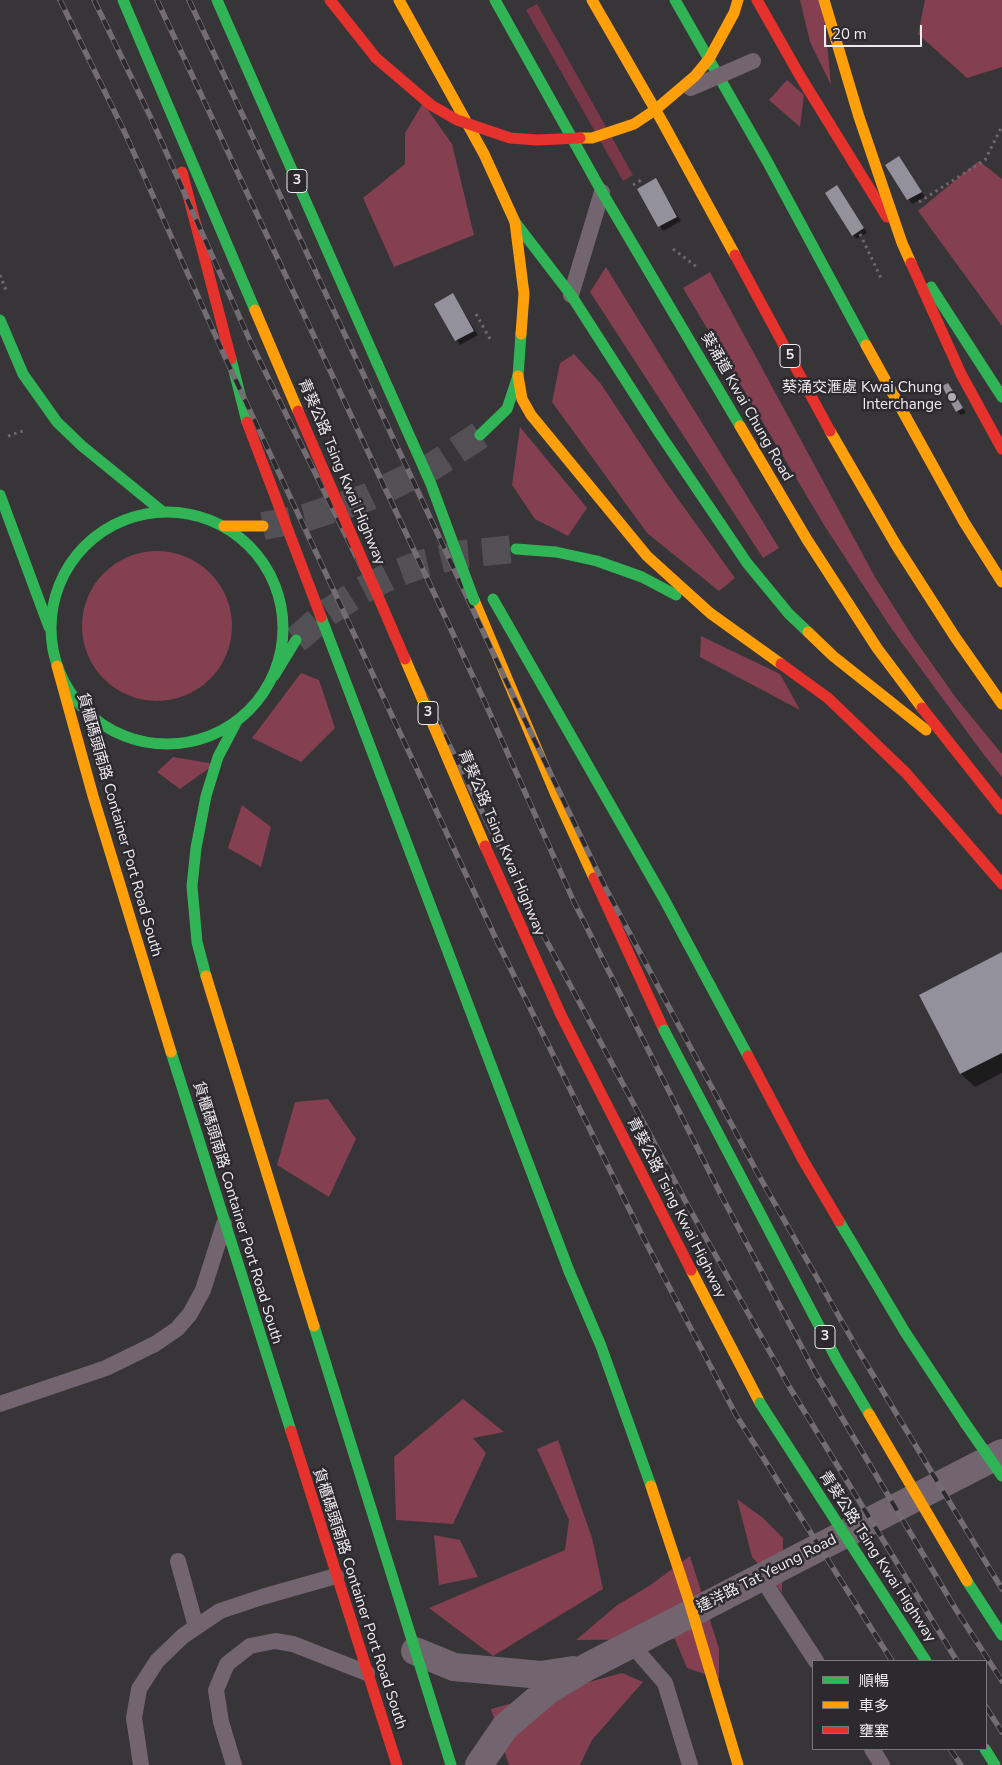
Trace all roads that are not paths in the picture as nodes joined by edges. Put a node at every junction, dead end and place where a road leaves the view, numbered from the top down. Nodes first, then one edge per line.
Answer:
1 (123, 0) edge
2 (217, 0) edge
3 (330, 0) edge
4 (399, 0) edge
5 (495, 0) edge
6 (592, 0) edge
7 (675, 0) edge
8 (738, 0) edge
9 (757, 0) edge
10 (824, 0) edge
11 (753, 61) dead end
12 (157, 78) junction
13 (675, 95) junction
14 (602, 192) junction
15 (515, 222) junction
16 (571, 294) junction
17 (0, 320) edge
18 (518, 376) junction
19 (1002, 397) edge
20 (480, 435) tunnel mouth
21 (1002, 449) edge
22 (431, 484) junction
23 (0, 495) edge
24 (163, 512) junction
25 (224, 526) junction
26 (263, 526) tunnel mouth
27 (516, 549) tunnel mouth
28 (474, 564) dead end
29 (1002, 582) edge
30 (488, 590) dead end
31 (710, 613) junction
32 (50, 629) junction
33 (296, 640) tunnel mouth
34 (57, 666) junction
35 (274, 676) junction
36 (1002, 704) edge
37 (237, 721) junction
38 (955, 752) junction
39 (1002, 809) edge
40 (1002, 884) edge
41 (224, 1224) junction
42 (0, 1404) edge
43 (1002, 1453) edge
44 (1002, 1476) edge
45 (178, 1561) dead end
46 (336, 1576) junction
47 (761, 1577) junction
48 (196, 1627) junction
49 (1002, 1635) edge
50 (631, 1644) junction
51 (415, 1651) junction
52 (815, 1660) edge
53 (925, 1660) edge
54 (585, 1668) junction
55 (367, 1673) junction
56 (873, 1750) edge
57 (985, 1750) edge
58 (142, 1765) edge
59 (234, 1765) edge
60 (397, 1765) edge
61 (451, 1765) edge
62 (479, 1765) edge
63 (690, 1765) edge
64 (738, 1765) edge
65 (882, 1765) edge
66 (995, 1765) edge

1 - 12 main road, 青葵公路 Tsing Kwai Highway / 3
2 - 22 main road, 3, bridge
3 - 13 main road, bridge
4 - 15 main road
5 - 14 main road, 葵涌道 Kwai Chung Road
6 - 36 main road, 5
7 - 29 main road
8 - 13 main road, bridge
9 - 19 main road
10 - 21 main road, bridge
11 - 13 lane, bridge
12 - 53 main road, 青葵公路 Tsing Kwai Highway / 3, bridge
12 - 64 main road, bridge
14 - 16 lane
14 - 38 main road, 葵涌道 Kwai Chung Road
15 - 16 main road
15 - 18 main road
16 - 38 main road
17 - 24 main road
18 - 20 main road
18 - 31 main road
22 - 28 main road, bridge
22 - 49 main road, 3, bridge
23 - 32 main road
24 - 25 main road
24 - 32 main road
25 - 26 main road
25 - 35 main road
27 - 31 main road
30 - 44 main road, bridge
31 - 40 main road
32 - 34 main road
33 - 35 main road
34 - 37 main road
34 - 41 main road, 貨櫃碼頭南路 Container Port Road South
35 - 37 main road
37 - 51 main road
38 - 39 main road, 葵涌道 Kwai Chung Road
41 - 42 lane
41 - 46 main road, 貨櫃碼頭南路 Container Port Road South
43 - 47 street, 達洋路 Tat Yeung Road
45 - 48 lane
46 - 48 lane
46 - 55 main road, 貨櫃碼頭南路 Container Port Road South
47 - 50 street, 達洋路 Tat Yeung Road
47 - 52 lane
48 - 58 lane
50 - 54 street, 達洋路 Tat Yeung Road
50 - 63 lane
51 - 54 street, 達洋路 Tat Yeung Road
51 - 61 main road
54 - 62 street, 達洋路 Tat Yeung Road
55 - 59 lane
55 - 60 main road, 貨櫃碼頭南路 Container Port Road South
56 - 65 lane
57 - 66 main road

